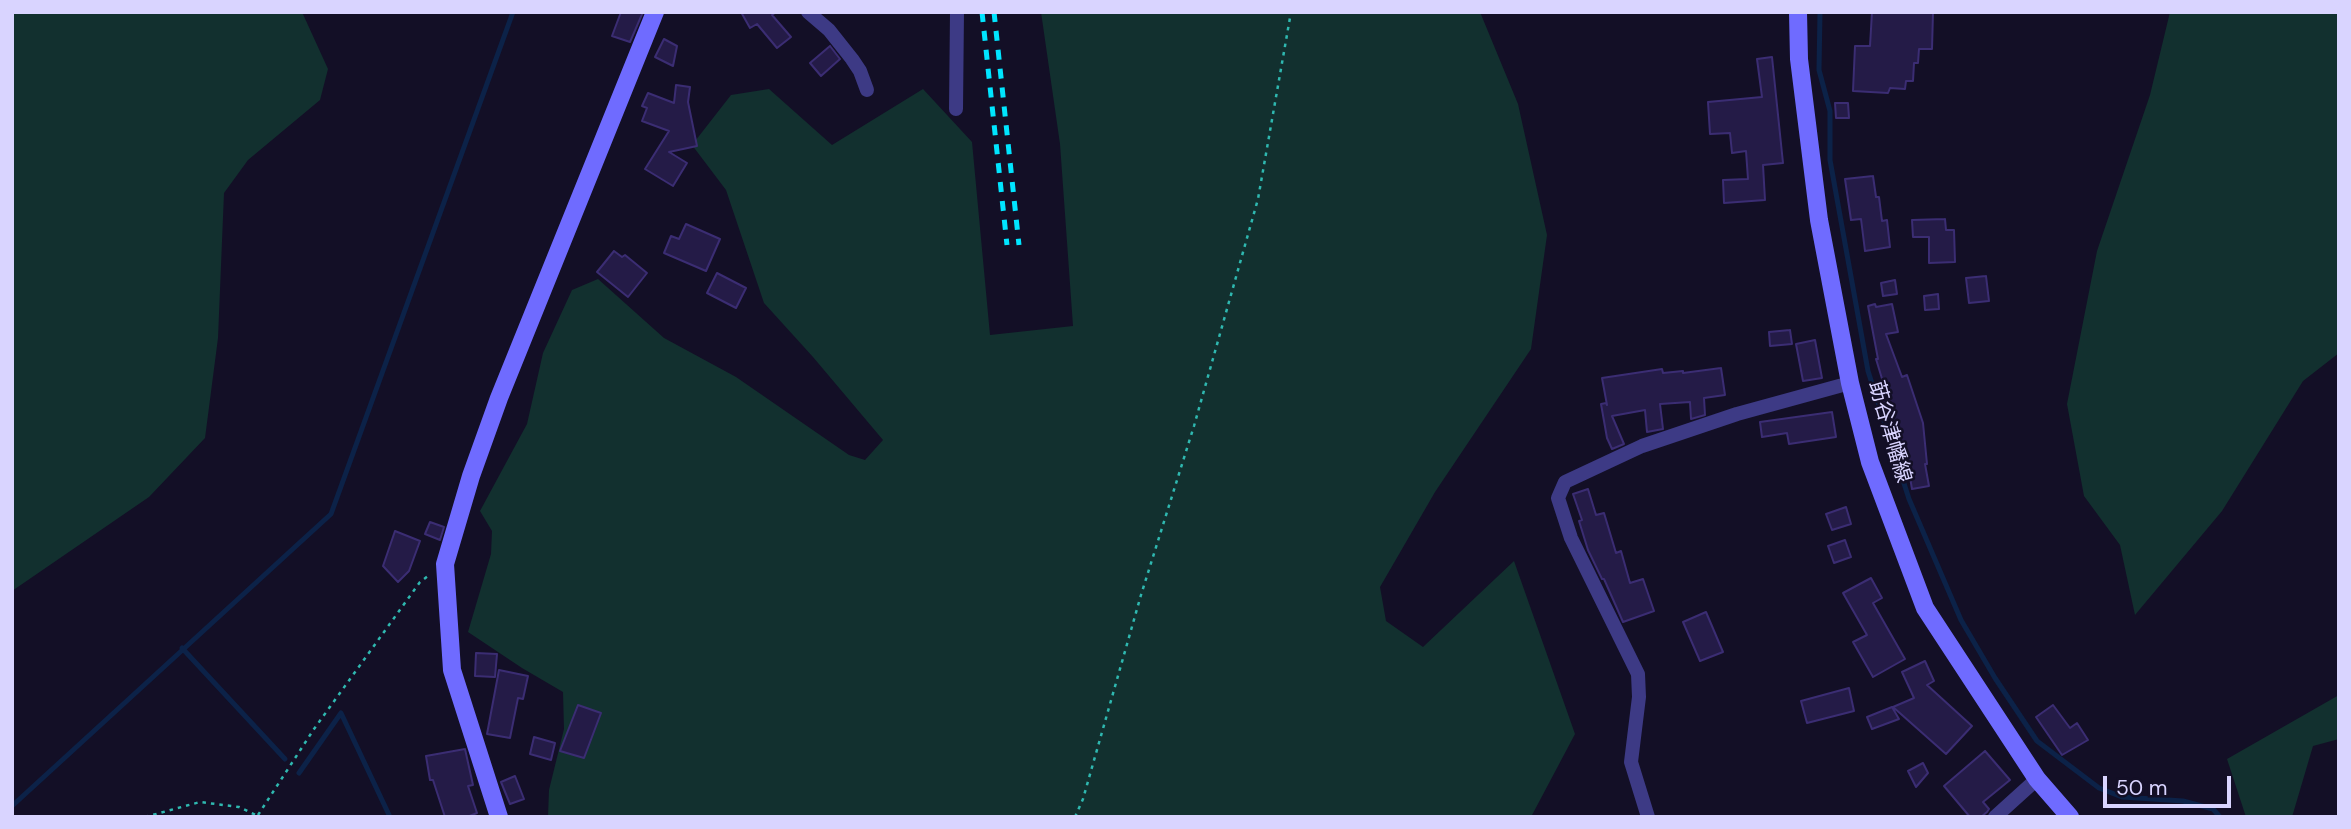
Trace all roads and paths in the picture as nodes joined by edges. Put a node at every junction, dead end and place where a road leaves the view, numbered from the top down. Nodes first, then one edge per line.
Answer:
1 (655, 12) edge
2 (808, 12) edge
3 (957, 12) edge
4 (1291, 12) edge
5 (1798, 12) edge
6 (867, 90) dead end
7 (956, 109) dead end
8 (1850, 383) junction
9 (445, 564) junction
10 (2037, 779) junction
11 (259, 816) edge
12 (145, 817) edge
13 (499, 817) edge
14 (1075, 817) edge
15 (1648, 817) edge
16 (1995, 817) edge
17 (2070, 817) edge

1 - 9 main road
2 - 6 street
3 - 7 street
4 - 14 path
5 - 8 main road, 莇谷津幡線
8 - 10 main road, 莇谷津幡線
8 - 15 street
9 - 11 path
9 - 13 main road
10 - 16 street
10 - 17 main road, 莇谷津幡線
11 - 12 path

